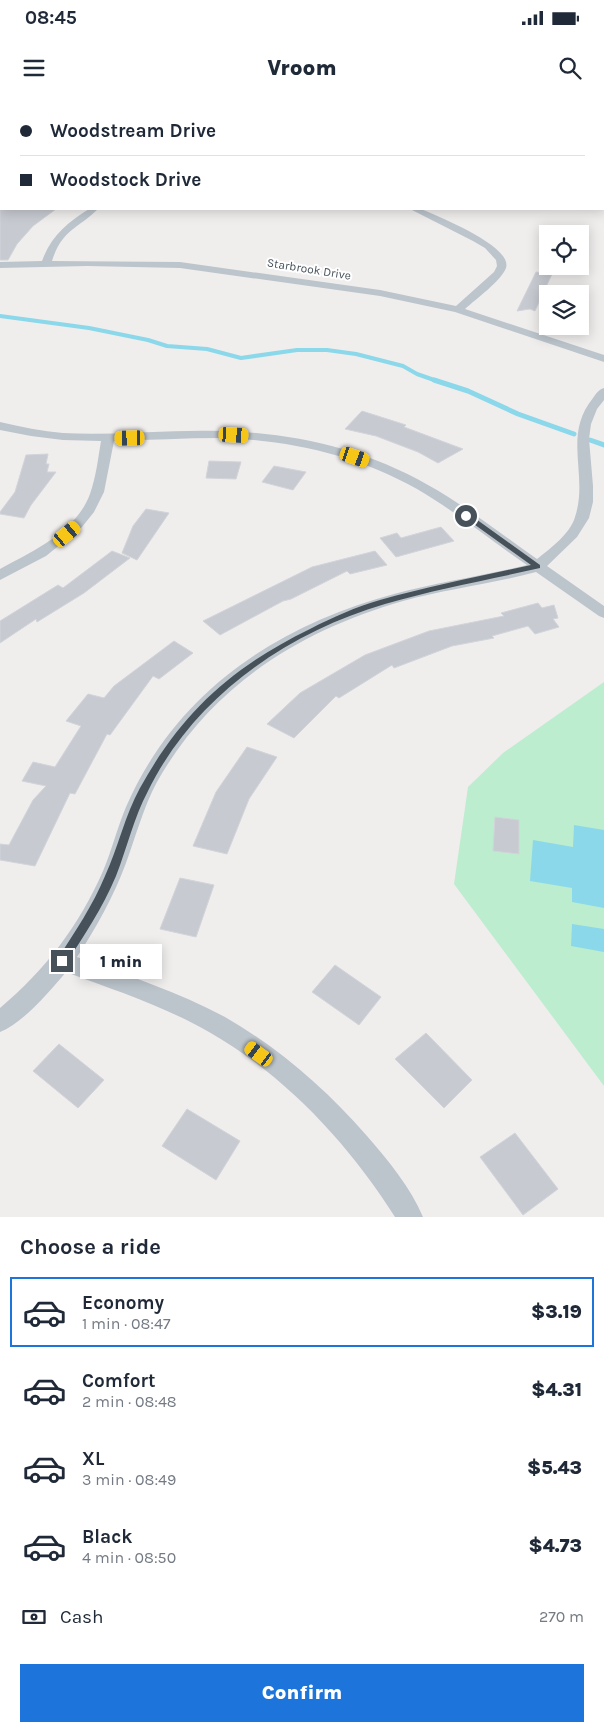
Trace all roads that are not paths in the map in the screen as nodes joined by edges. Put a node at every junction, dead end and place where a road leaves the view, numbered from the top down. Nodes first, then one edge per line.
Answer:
1 (93, 210) edge
2 (416, 210) edge
3 (46, 264) junction
4 (0, 265) edge
5 (458, 310) junction
6 (604, 359) edge
7 (604, 392) edge
8 (0, 426) edge
9 (108, 438) junction
10 (537, 566) junction
11 (0, 575) edge
12 (604, 612) edge
13 (62, 961) junction
14 (0, 1022) edge
15 (410, 1217) edge

1 - 3 street
2 - 5 street
3 - 4 street, Starbrook Drive
3 - 5 street, Starbrook Drive
5 - 6 street, Starbrook Drive
7 - 10 street
8 - 9 street
9 - 10 street
9 - 11 street
10 - 12 street
10 - 13 street
13 - 14 street
13 - 15 street

